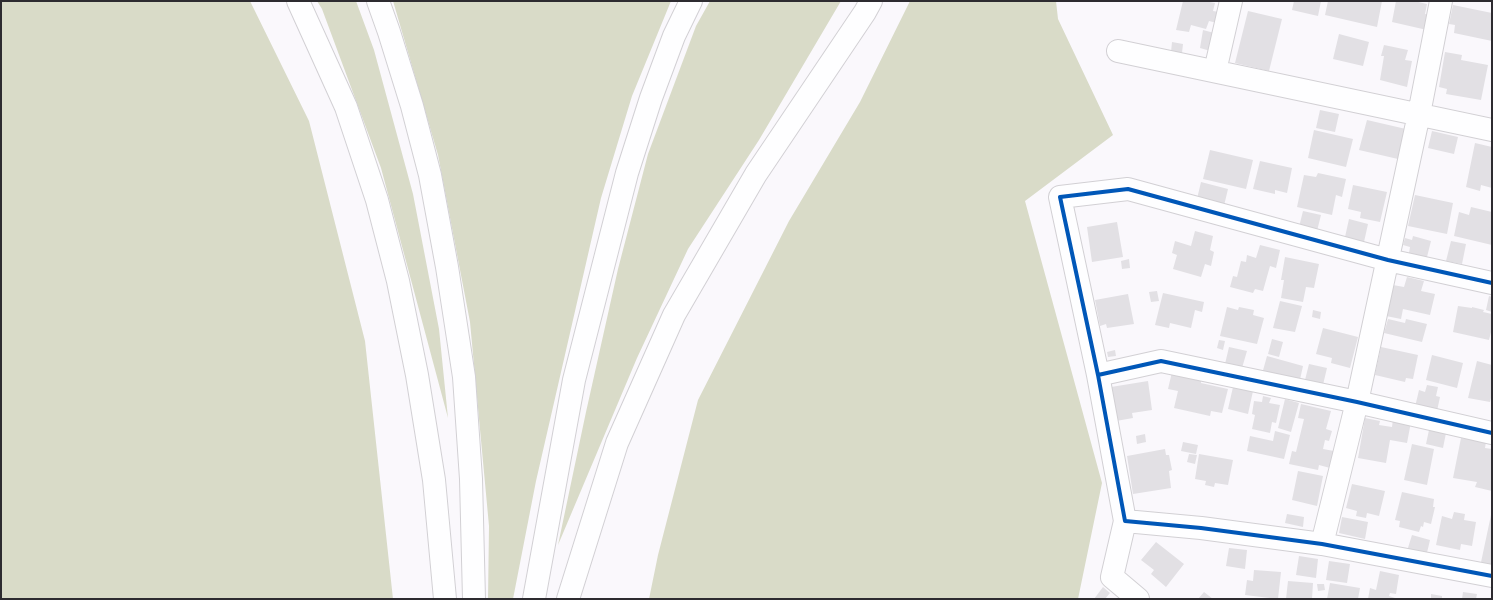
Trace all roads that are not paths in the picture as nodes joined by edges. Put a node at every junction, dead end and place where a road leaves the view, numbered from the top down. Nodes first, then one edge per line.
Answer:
1 (298, 1) edge
2 (378, 1) edge
3 (691, 1) edge
4 (871, 1) edge
5 (1231, 1) edge
6 (1441, 1) edge
7 (1118, 51) dead end
8 (1216, 71) junction
9 (1419, 114) junction
10 (1492, 130) edge
11 (1388, 260) junction
12 (1492, 284) edge
13 (1098, 375) junction
14 (1357, 402) junction
15 (1492, 433) edge
16 (1124, 521) junction
17 (1322, 544) junction
18 (1492, 576) edge
19 (445, 599) edge
20 (474, 599) edge
21 (534, 599) edge
22 (568, 599) edge
23 (1138, 599) edge

1 - 19 main road
2 - 20 main road
3 - 21 main road
4 - 22 main road
5 - 8 main road
6 - 9 main road
7 - 8 main road
8 - 9 main road
9 - 10 main road
9 - 11 main road
11 - 12 main road
11 - 13 main road
11 - 14 main road
13 - 14 main road
13 - 16 main road
14 - 15 main road
14 - 17 main road
16 - 17 main road
16 - 23 main road
17 - 18 main road

